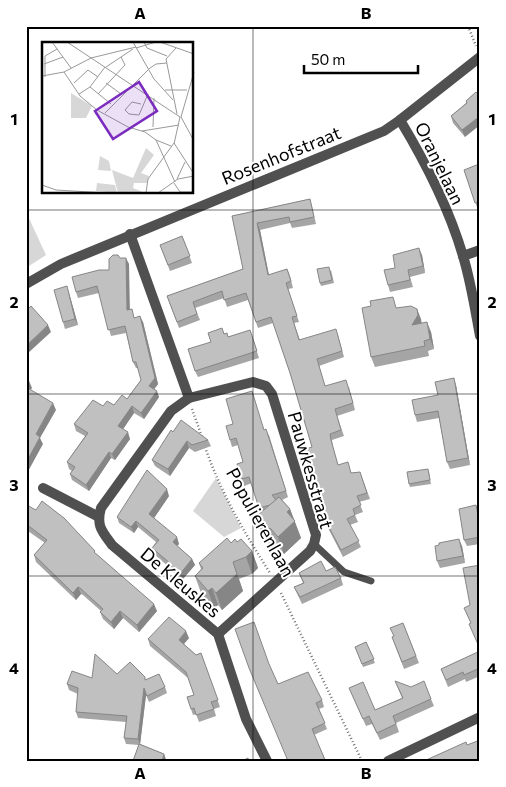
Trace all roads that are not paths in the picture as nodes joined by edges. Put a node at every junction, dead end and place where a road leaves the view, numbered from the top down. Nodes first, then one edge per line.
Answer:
1 (480, 57) edge
2 (400, 120) junction
3 (130, 234) junction
4 (480, 250) edge
5 (463, 256) junction
6 (475, 282) edge
7 (26, 284) edge
8 (480, 336) edge
9 (189, 398) junction
10 (43, 488) dead end
11 (98, 516) junction
12 (314, 544) junction
13 (372, 581) dead end
14 (218, 634) junction
15 (480, 718) edge
16 (268, 761) edge
17 (388, 761) edge

1 - 2 street, Rosenhofstraat
2 - 3 street, Rosenhofstraat
2 - 5 street, Oranjelaan
3 - 7 street, Rosenhofstraat
3 - 9 street
4 - 5 street
5 - 6 street, Oranjelaan
6 - 8 street, Oranjelaan
9 - 11 street
9 - 12 street, Pauwkesstraat
10 - 11 street
11 - 14 street, De Kleuskes
12 - 13 lane
12 - 14 street, Pauwkesstraat
14 - 16 street, De Kleuskes
15 - 17 street

